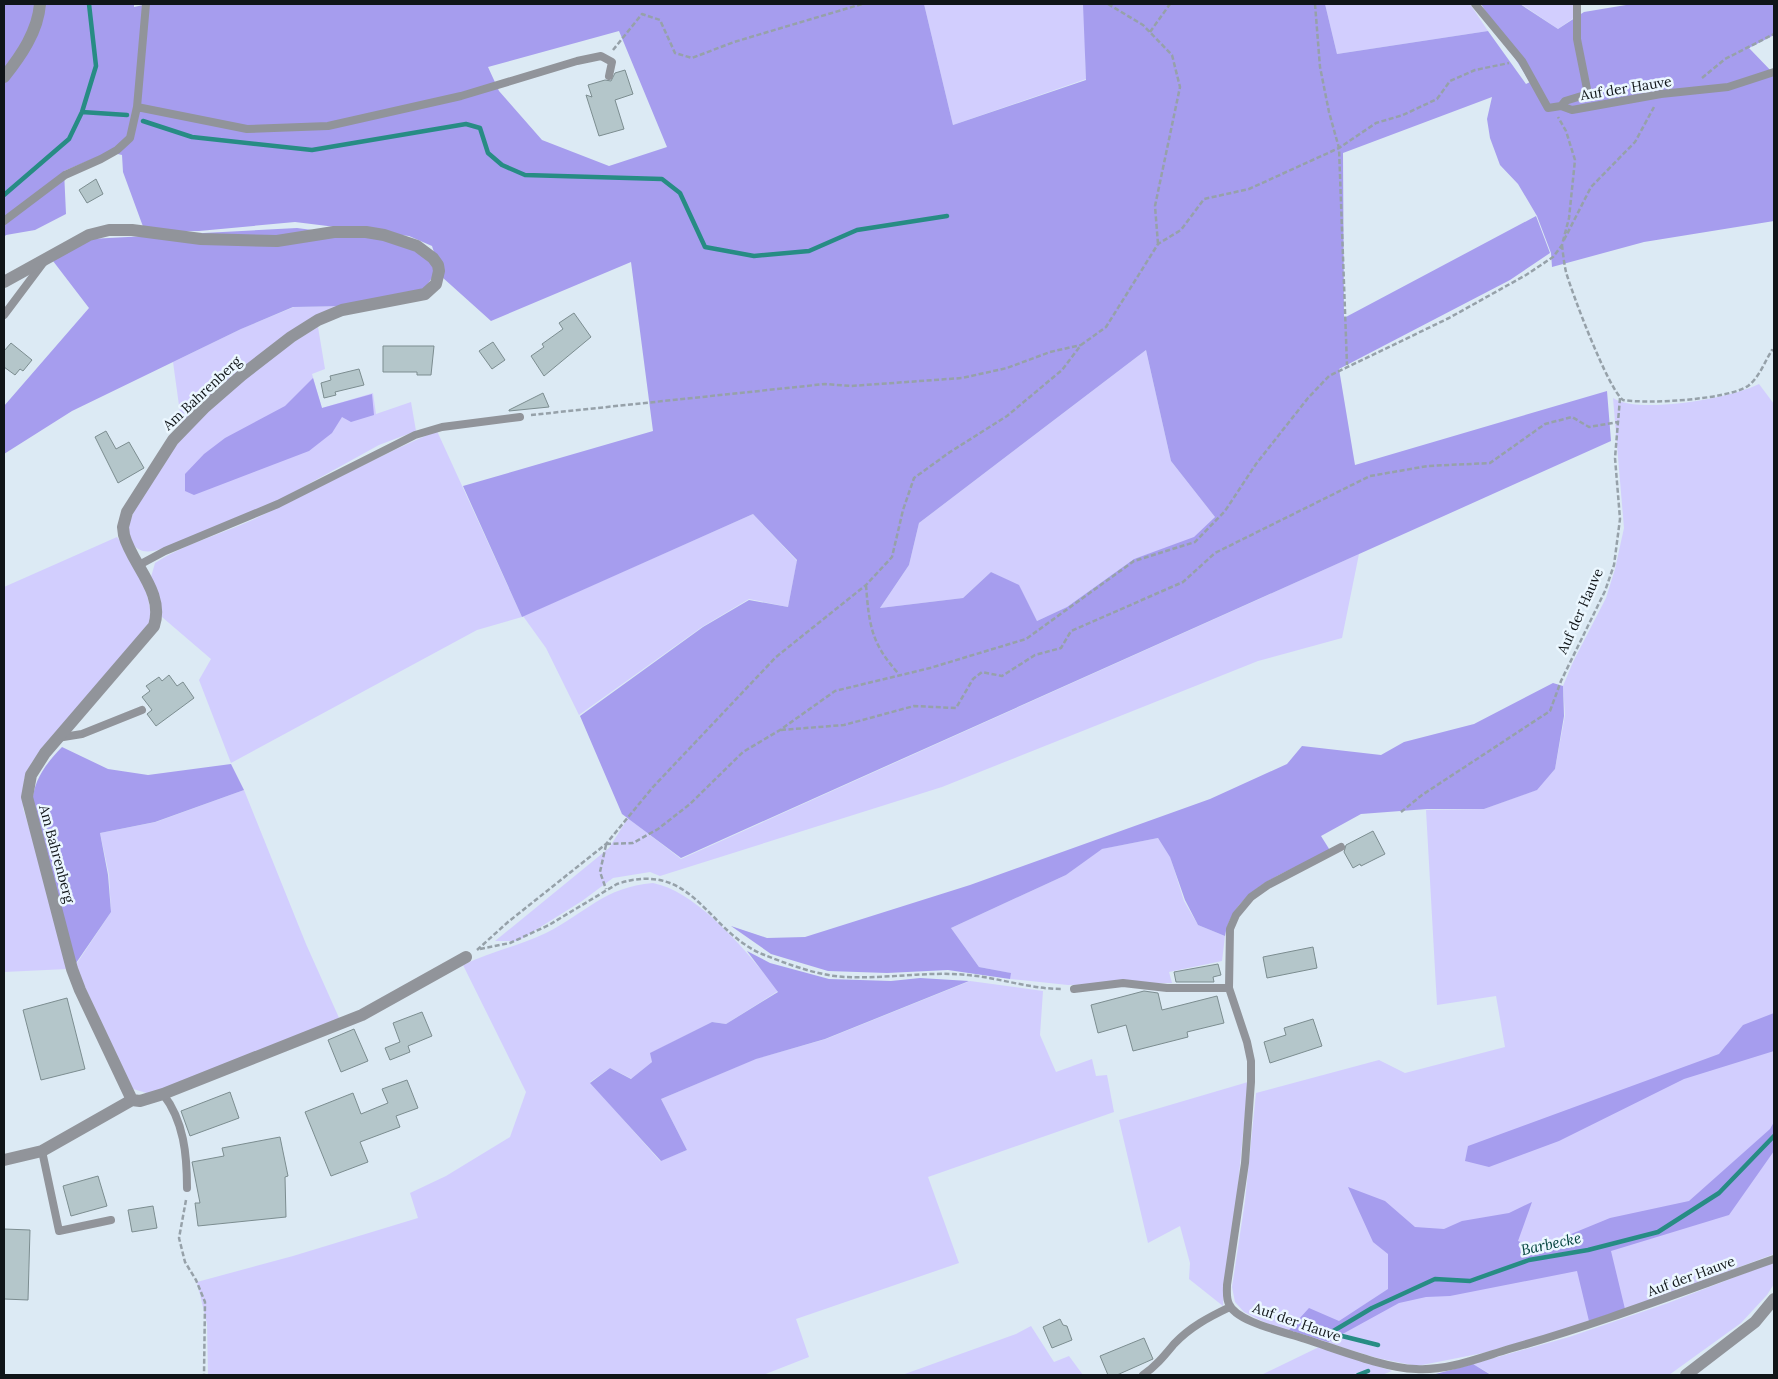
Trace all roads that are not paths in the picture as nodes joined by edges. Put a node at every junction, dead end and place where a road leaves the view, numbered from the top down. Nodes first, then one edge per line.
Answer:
1 (40, 4) edge
2 (146, 4) edge
3 (1475, 4) edge
4 (1577, 4) edge
5 (1774, 72) edge
6 (609, 76) dead end
7 (4, 77) edge
8 (1561, 106) junction
9 (137, 107) junction
10 (4, 221) edge
11 (45, 260) junction
12 (4, 282) edge
13 (4, 315) edge
14 (520, 417) road end
15 (138, 565) junction
16 (142, 710) dead end
17 (56, 738) junction
18 (1341, 847) dead end
19 (466, 957) dead end
20 (1229, 988) junction
21 (1074, 989) road end
22 (163, 1094) junction
23 (132, 1100) junction
24 (42, 1151) junction
25 (4, 1160) edge
26 (187, 1188) road end
27 (112, 1220) dead end
28 (1774, 1259) edge
29 (1774, 1299) edge
30 (1230, 1307) junction
31 (1143, 1375) edge
32 (1686, 1375) edge

1 - 7 street
2 - 9 lane
3 - 8 lane, Auf der Hauve
4 - 8 lane
5 - 8 lane, Auf der Hauve
6 - 9 lane
9 - 10 lane
11 - 12 street, Am Bahrenberg
11 - 13 lane
11 - 15 street, Am Bahrenberg
14 - 15 lane
15 - 17 street, Am Bahrenberg
16 - 17 lane
17 - 23 street, Am Bahrenberg
18 - 20 lane
19 - 22 street
20 - 21 lane
20 - 30 lane
22 - 23 street
22 - 26 lane
23 - 24 street
24 - 25 street
24 - 27 lane
28 - 30 lane, Auf der Hauve
29 - 32 street
30 - 31 lane

